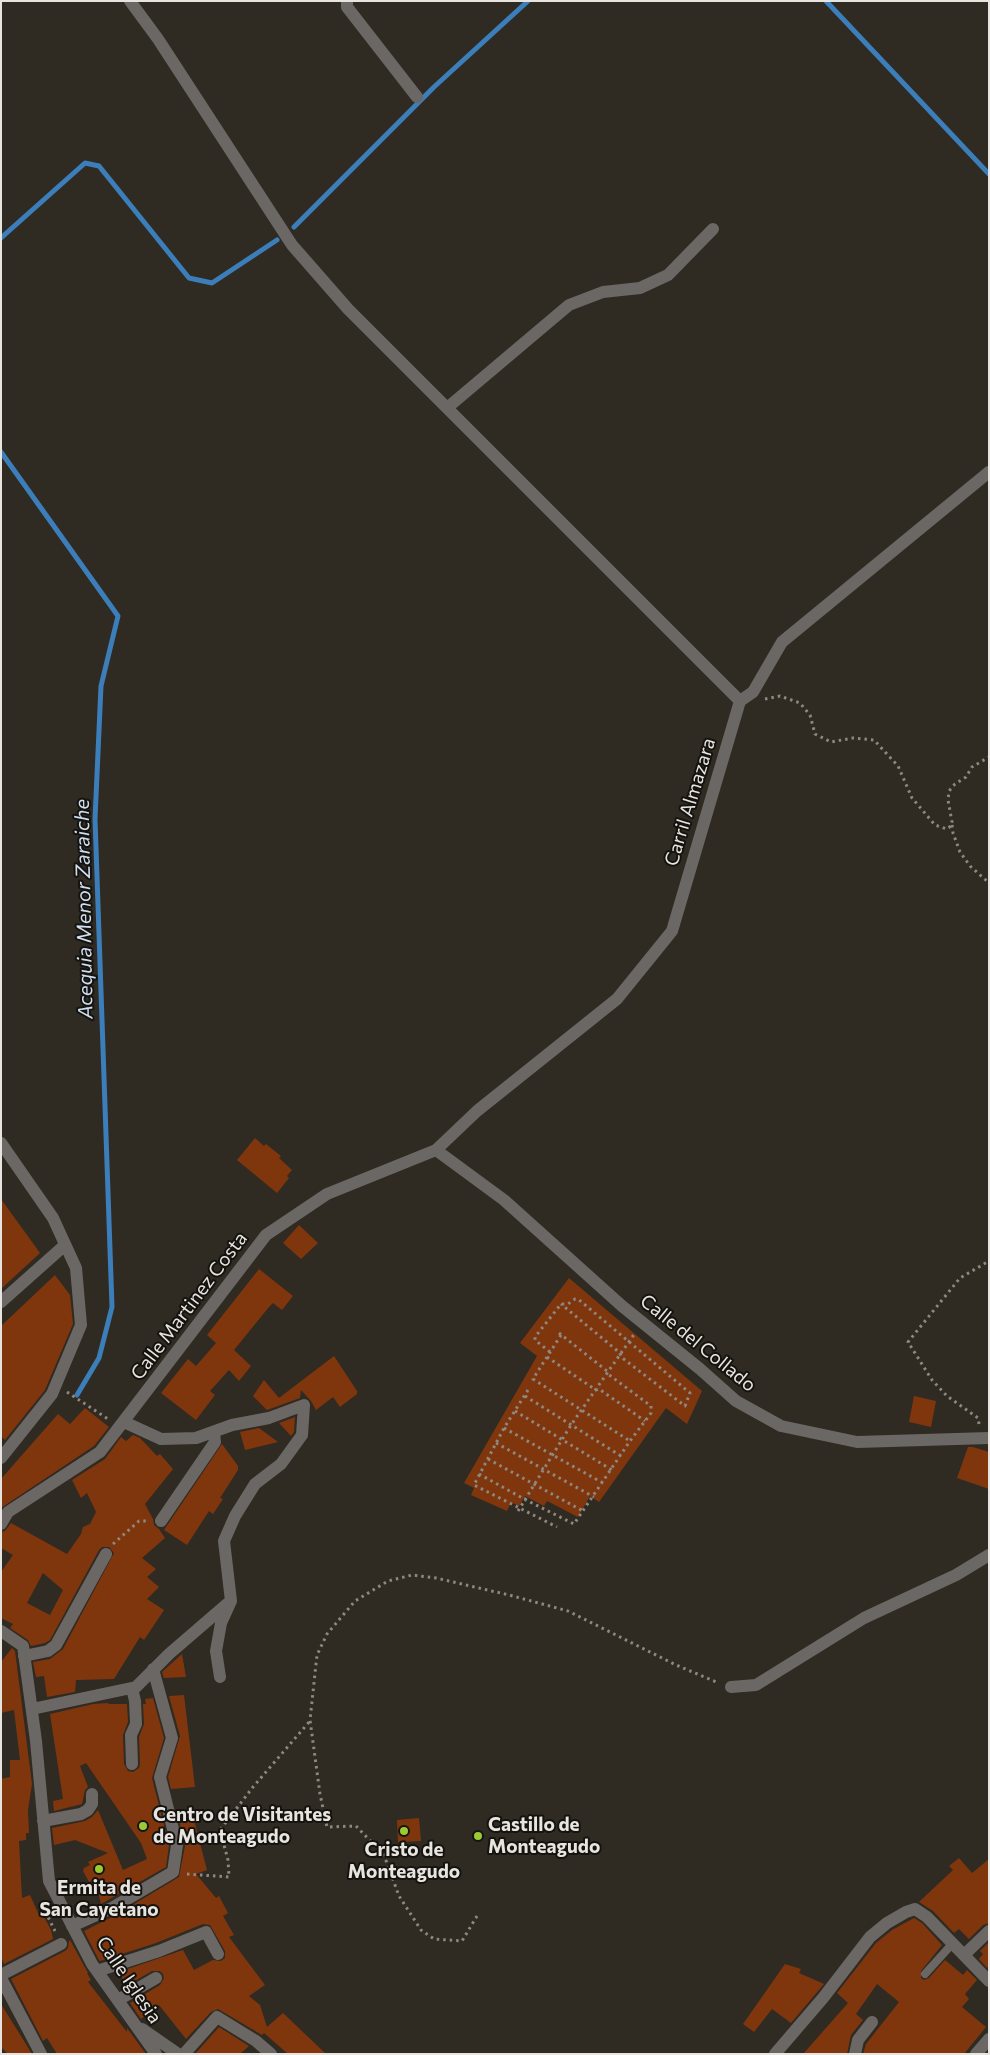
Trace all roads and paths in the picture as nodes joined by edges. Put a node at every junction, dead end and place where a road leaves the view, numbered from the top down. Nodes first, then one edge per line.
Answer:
1 (130, 1) edge
2 (347, 1) edge
3 (417, 97) dead end
4 (713, 229) dead end
5 (447, 408) junction
6 (989, 472) edge
7 (753, 692) junction
8 (740, 701) junction
9 (989, 757) edge
10 (952, 822) junction
11 (989, 883) edge
12 (1, 1143) edge
13 (436, 1150) junction
14 (65, 1245) junction
15 (989, 1262) edge
16 (1, 1302) edge
17 (561, 1304) junction
18 (642, 1322) junction
19 (629, 1341) junction
20 (550, 1352) junction
21 (620, 1353) junction
22 (547, 1357) junction
23 (607, 1372) junction
24 (528, 1390) dead end
25 (596, 1390) junction
26 (67, 1392) dead end
27 (524, 1396) junction
28 (515, 1411) junction
29 (582, 1411) junction
30 (645, 1421) junction
31 (122, 1424) junction
32 (572, 1425) junction
33 (504, 1428) junction
34 (214, 1432) junction
35 (985, 1439) edge
36 (562, 1440) junction
37 (630, 1441) junction
38 (496, 1443) junction
39 (552, 1455) junction
40 (621, 1456) junction
41 (1, 1458) edge
42 (488, 1458) junction
43 (544, 1470) junction
44 (612, 1470) junction
45 (479, 1474) junction
46 (603, 1483) junction
47 (536, 1485) junction
48 (594, 1497) junction
49 (526, 1500) junction
50 (5, 1509) edge
51 (519, 1510) junction
52 (583, 1511) junction
53 (161, 1520) dead end
54 (145, 1521) dead end
55 (1, 1524) edge
56 (557, 1527) dead end
57 (106, 1554) joint
58 (989, 1555) edge
59 (231, 1601) junction
60 (1, 1631) edge
61 (24, 1656) junction
62 (153, 1669) junction
63 (220, 1677) dead end
64 (731, 1687) joint
65 (132, 1688) junction
66 (32, 1709) junction
67 (310, 1720) junction
68 (132, 1764) dead end
69 (92, 1794) dead end
70 (43, 1821) junction
71 (173, 1872) junction
72 (44, 1909) dead end
73 (477, 1916) dead end
74 (72, 1926) junction
75 (989, 1931) edge
76 (953, 1943) junction
77 (61, 1944) joint
78 (218, 1954) dead end
79 (964, 1955) junction
80 (97, 1971) junction
81 (925, 1974) dead end
82 (1, 1977) edge
83 (156, 1978) dead end
84 (989, 1981) edge
85 (118, 2000) junction
86 (872, 2022) dead end
87 (134, 2023) junction
88 (989, 2039) edge
89 (41, 2054) edge
90 (156, 2054) edge
91 (178, 2054) edge
92 (184, 2054) edge
93 (271, 2054) edge
94 (775, 2054) edge
95 (855, 2054) edge
96 (976, 2054) edge

1 - 5 street
2 - 3 street
4 - 5 street
5 - 8 street
6 - 7 street
7 - 8 street
7 - 10 path
8 - 13 street, Carril Almazara
9 - 10 path
10 - 11 path
12 - 14 street
13 - 18 street, Calle del Collado
13 - 31 street, Calle Martinez Costa
14 - 16 street
14 - 41 street
15 - 35 path
17 - 19 path
17 - 20 path
17 - 21 path
18 - 19 path
18 - 35 street, Calle del Collado
19 - 21 path
19 - 21 path
20 - 22 path
20 - 23 path
21 - 23 path
22 - 25 path
22 - 29 path
23 - 25 path
23 - 30 path
24 - 27 path
25 - 29 path
25 - 30 path
26 - 31 path
27 - 28 path
27 - 32 path
28 - 33 path
28 - 36 path
29 - 32 path
29 - 37 path
30 - 37 path
31 - 34 street
31 - 50 street, Calle Martinez Costa
32 - 36 path
32 - 40 path
33 - 38 path
33 - 39 path
34 - 53 street
34 - 59 street
36 - 39 path
36 - 44 path
37 - 40 path
38 - 42 path
38 - 43 path
39 - 43 path
39 - 46 path
40 - 44 path
42 - 45 path
42 - 47 path
43 - 47 path
43 - 48 path
44 - 46 path
45 - 49 path
45 - 51 path
46 - 48 path
47 - 49 path
47 - 52 path
48 - 52 path
49 - 51 path
49 - 52 path
50 - 55 street, Calle Martinez Costa
51 - 56 path
54 - 57 path
57 - 61 street
58 - 64 street
59 - 62 street
59 - 63 street
60 - 61 street
61 - 66 street, Calle Iglesia
62 - 65 street
62 - 71 street
64 - 67 path
65 - 66 street
65 - 68 street
66 - 70 street, Calle Iglesia
67 - 71 path
67 - 73 path
69 - 70 street
70 - 74 street, Calle Iglesia
71 - 74 street
72 - 77 path
74 - 80 street, Calle Iglesia
75 - 79 street
76 - 79 street
76 - 81 lane
76 - 94 street
77 - 82 street
78 - 80 street
79 - 84 street
80 - 85 street, Calle Iglesia
82 - 89 street
83 - 85 street
85 - 87 street, Calle Iglesia
86 - 95 street
87 - 90 street, Calle Iglesia
87 - 91 street
88 - 96 street
92 - 93 street

